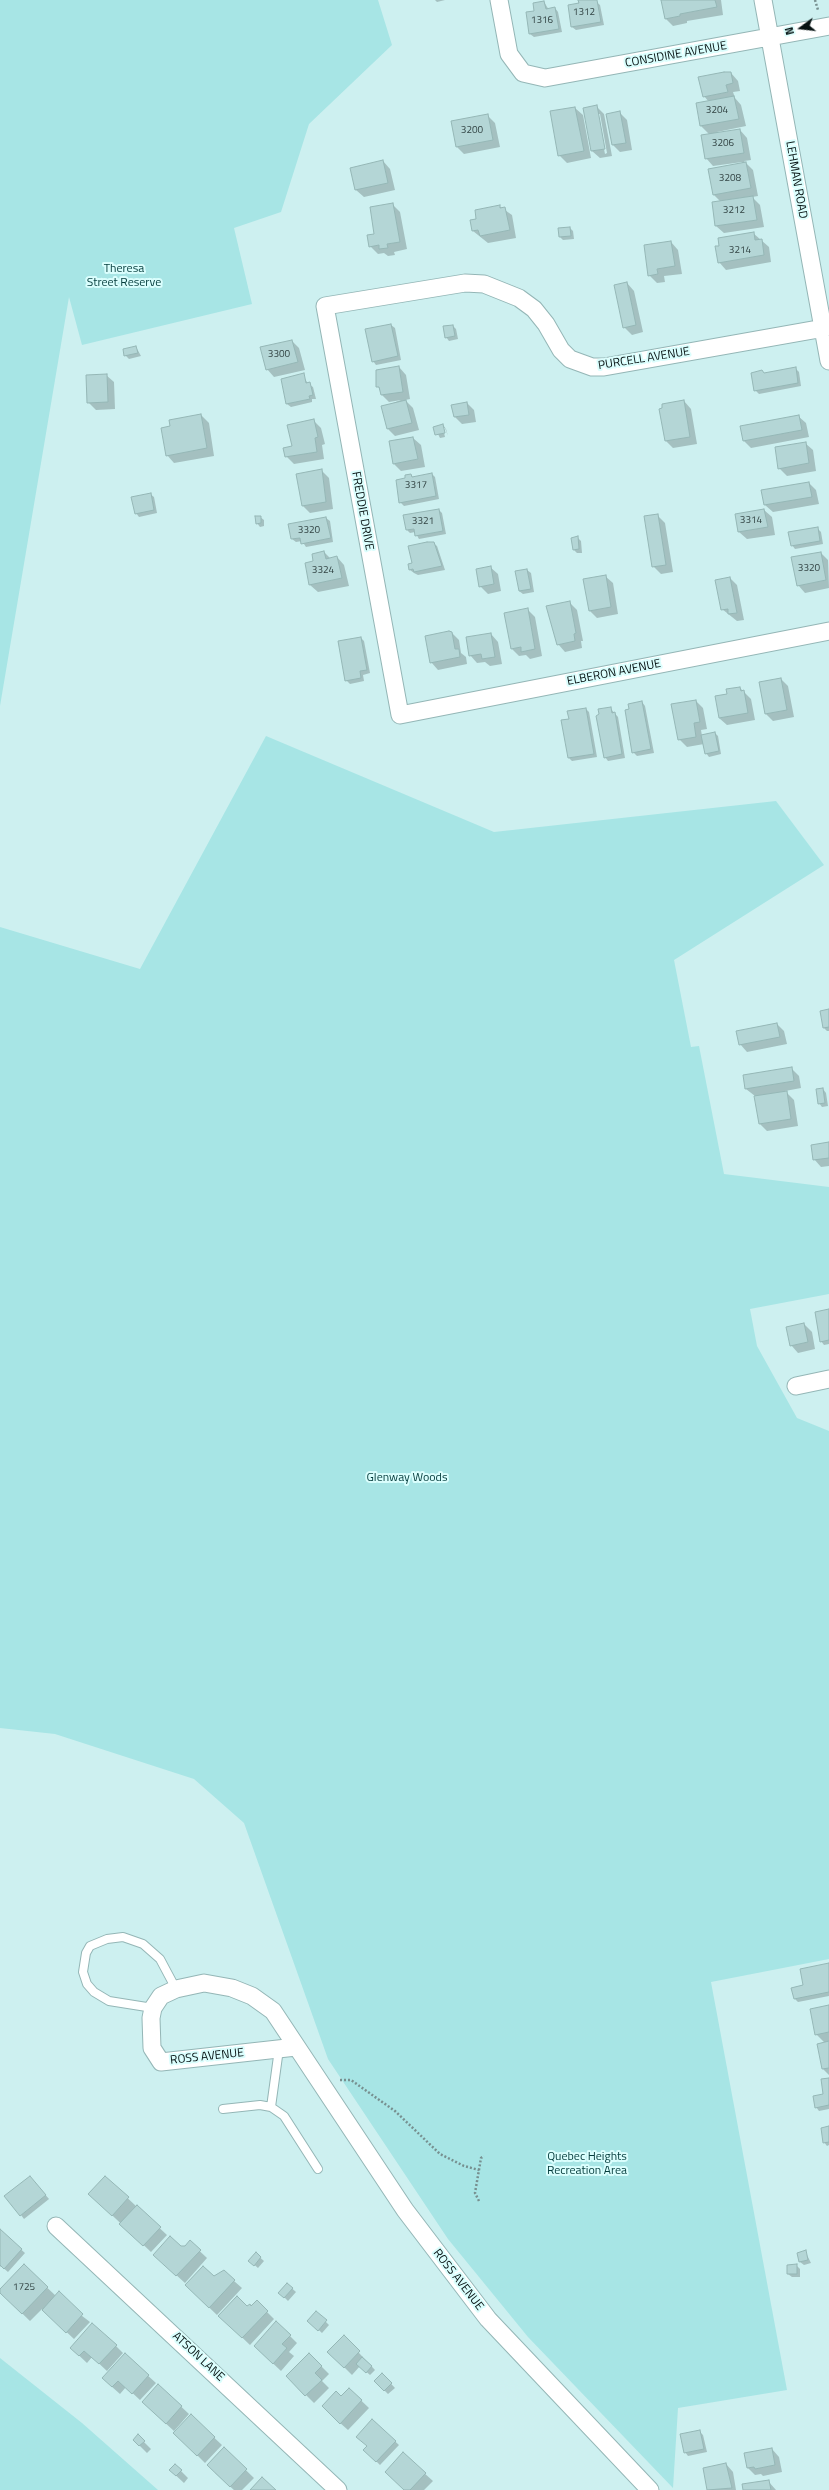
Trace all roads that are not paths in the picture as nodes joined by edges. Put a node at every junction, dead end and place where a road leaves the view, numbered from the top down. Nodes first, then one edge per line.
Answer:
1 (499, 0) edge
2 (763, 0) edge
3 (829, 26) edge
4 (770, 37) junction
5 (325, 306) joint
6 (826, 328) edge
7 (829, 361) edge
8 (829, 631) edge
9 (400, 715) joint
10 (829, 1379) edge
11 (796, 1386) dead end
12 (176, 1989) junction
13 (153, 2008) junction
14 (287, 2048) junction
15 (271, 2107) junction
16 (223, 2109) dead end
17 (318, 2169) dead end
18 (56, 2226) dead end
19 (338, 2490) edge
20 (650, 2490) edge

1 - 4 street, CONSIDINE AVENUE
2 - 4 street, LEHMAN ROAD
3 - 4 street, CONSIDINE AVENUE
4 - 6 street, LEHMAN ROAD
5 - 6 street, PURCELL AVENUE
5 - 9 street, FREDDIE DRIVE
6 - 7 street, LEHMAN ROAD
8 - 9 street, ELBERON AVENUE
10 - 11 street
12 - 13 street, ROSS AVENUE
12 - 13 lane
12 - 14 street, ROSS AVENUE
13 - 14 street, ROSS AVENUE
14 - 15 lane
14 - 20 street, ROSS AVENUE
15 - 16 lane
15 - 17 lane
18 - 19 street, ATSON LANE

